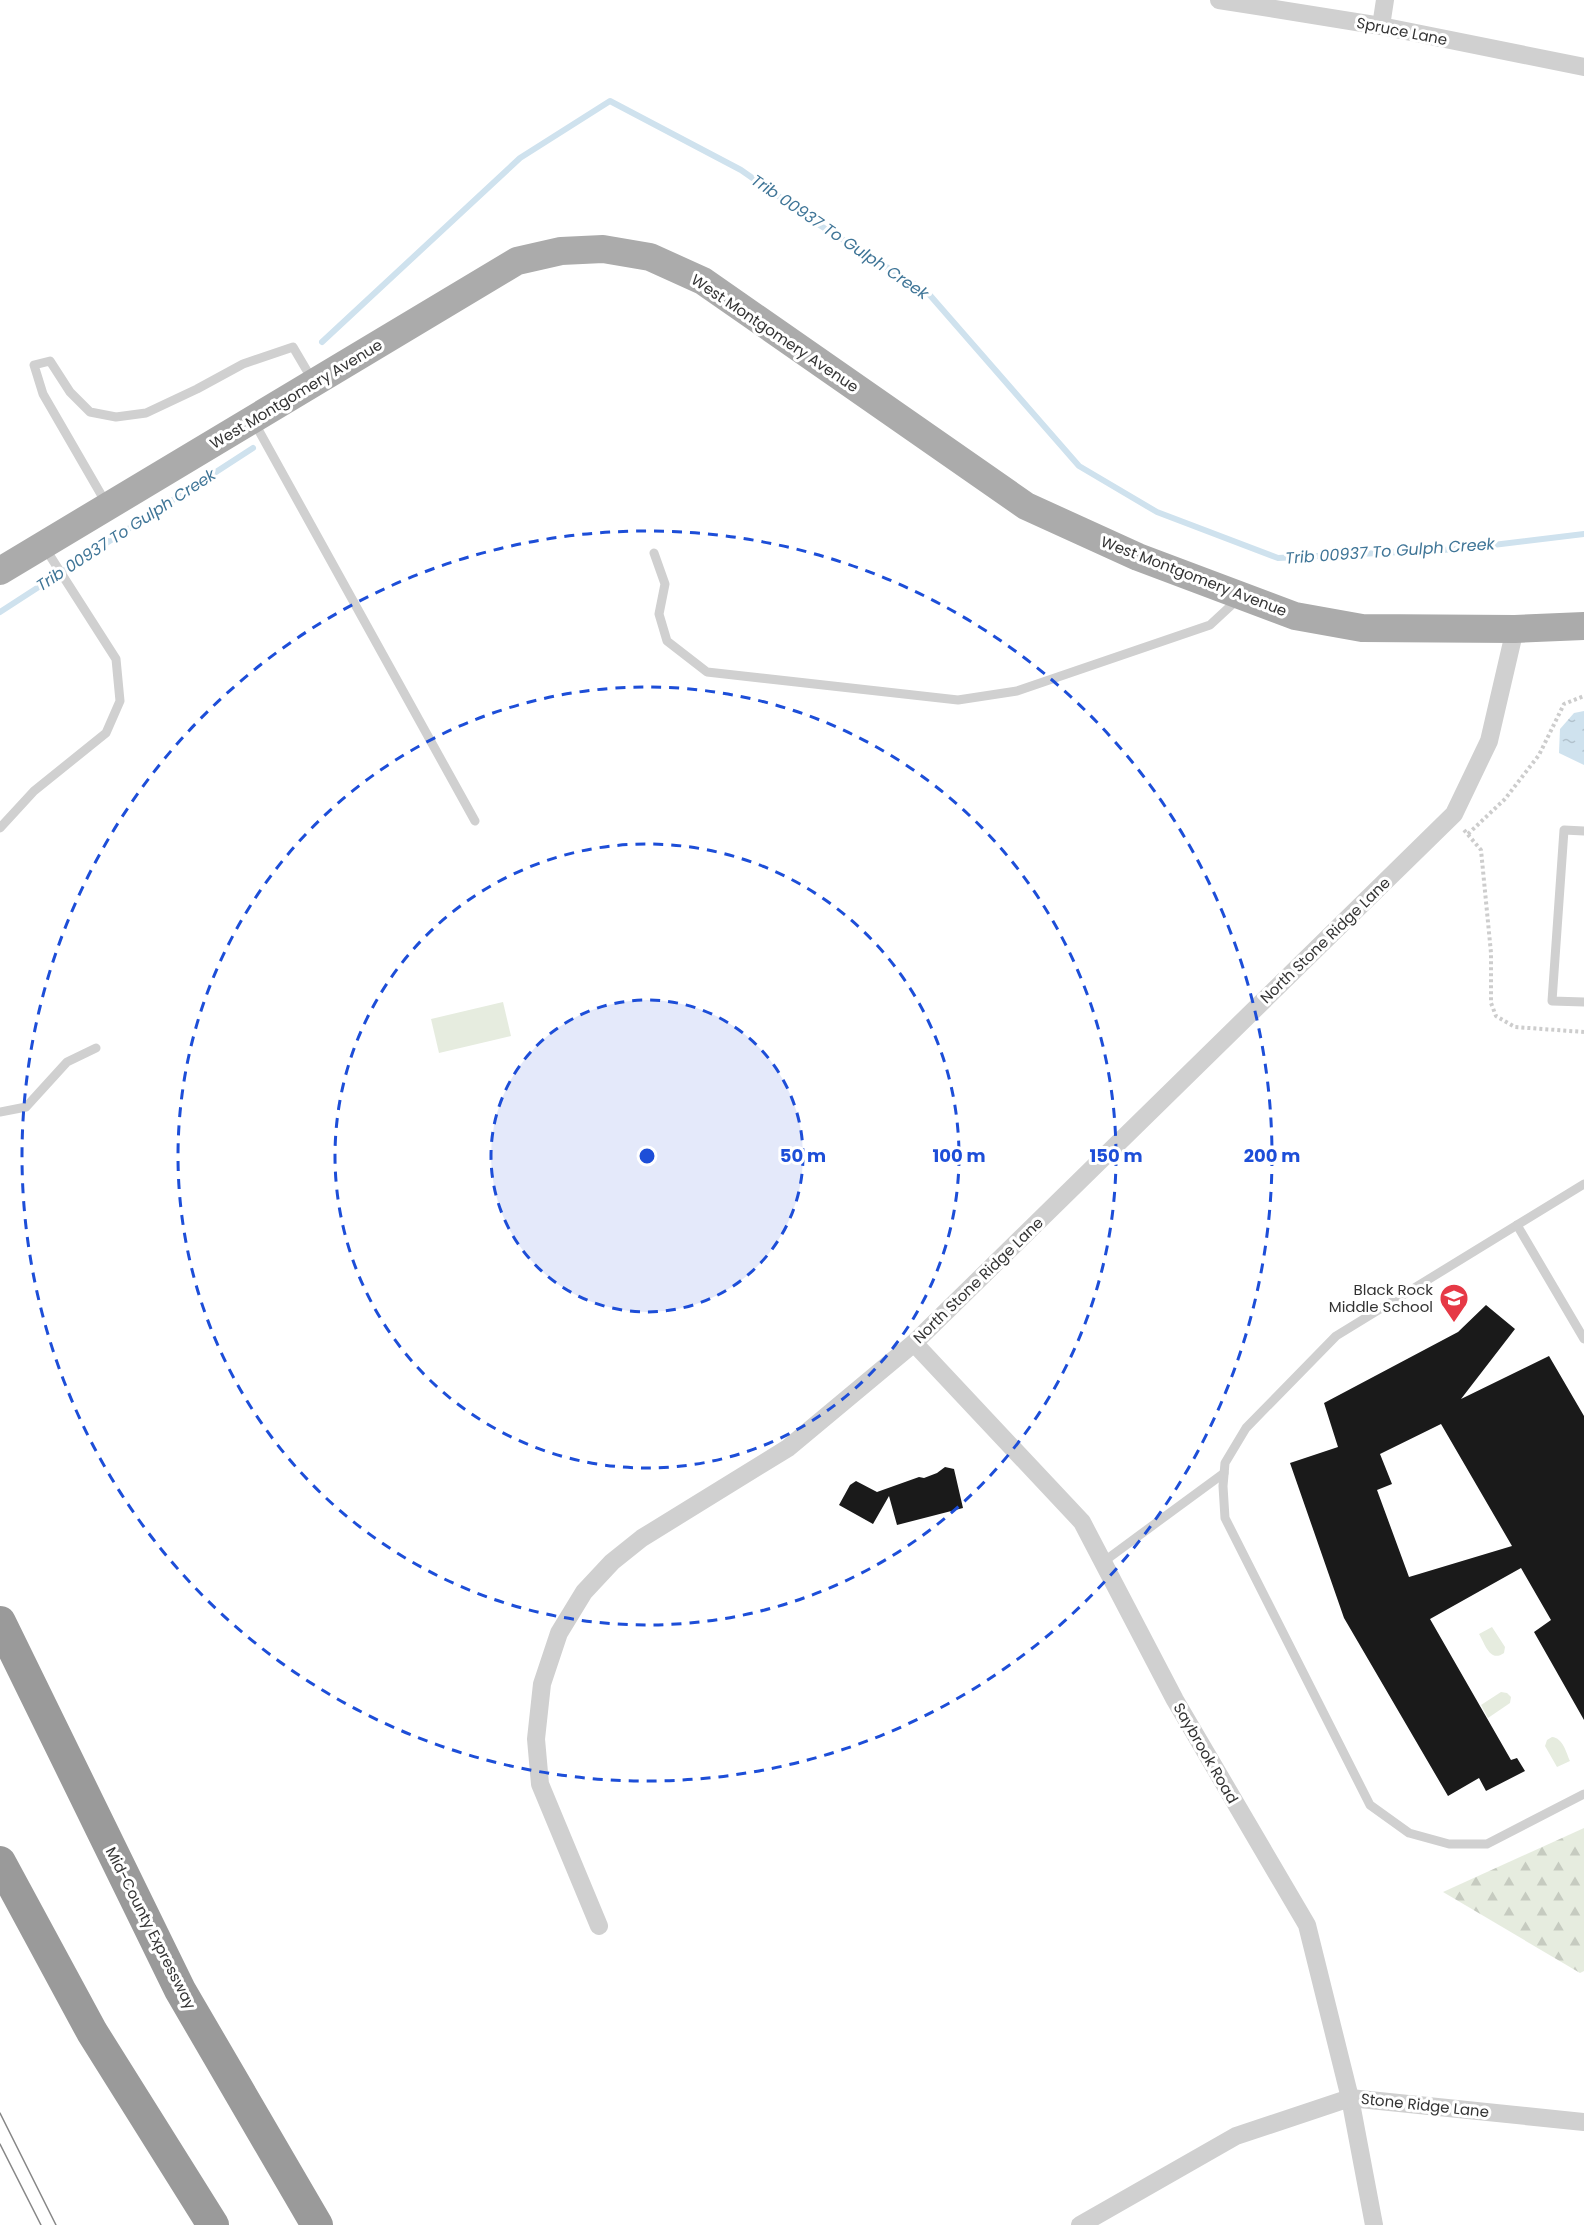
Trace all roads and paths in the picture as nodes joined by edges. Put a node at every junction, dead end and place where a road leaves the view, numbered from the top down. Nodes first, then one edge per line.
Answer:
1 (1219, 0) edge
2 (1385, 0) edge
3 (1381, 26) junction
4 (1584, 68) edge
5 (314, 383) junction
6 (253, 420) junction
7 (108, 507) junction
8 (654, 553) dead end
9 (50, 556) junction
10 (0, 571) edge
11 (1241, 596) junction
12 (1584, 626) edge
13 (1515, 629) junction
14 (1584, 696) edge
15 (1449, 818) junction
16 (475, 821) dead end
17 (0, 828) edge
18 (1584, 831) edge
19 (1468, 834) junction
20 (1584, 1002) edge
21 (1584, 1032) edge
22 (96, 1048) dead end
23 (0, 1112) edge
24 (1584, 1184) edge
25 (1517, 1225) junction
26 (1584, 1339) edge
27 (914, 1343) junction
28 (1224, 1473) junction
29 (1102, 1562) junction
30 (0, 1622) edge
31 (1584, 1794) edge
32 (0, 1862) edge
33 (599, 1926) dead end
34 (1350, 2098) junction
35 (1584, 2121) edge
36 (213, 2225) edge
37 (317, 2225) edge
38 (1080, 2225) edge
39 (1374, 2225) edge

1 - 3 street, Spruce Lane
2 - 3 street
3 - 4 street, Spruce Lane
5 - 6 main road, West Montgomery Avenue
5 - 7 lane
5 - 11 main road, West Montgomery Avenue
6 - 7 main road, West Montgomery Avenue
6 - 16 lane
7 - 9 main road, West Montgomery Avenue
8 - 11 lane
9 - 10 main road, West Montgomery Avenue
9 - 17 lane
11 - 13 main road, West Montgomery Avenue
12 - 13 main road, West Montgomery Avenue
13 - 15 street, North Stone Ridge Lane
14 - 19 path
15 - 19 path
15 - 27 street, North Stone Ridge Lane
18 - 20 lane
19 - 21 path
22 - 23 lane
24 - 25 lane
25 - 26 lane
25 - 28 lane
27 - 29 street, Saybrook Road
27 - 33 street, North Stone Ridge Lane
28 - 29 lane
28 - 31 lane
29 - 34 street, Saybrook Road
30 - 37 highway, Mid-County Expressway
32 - 36 highway
34 - 35 street, Stone Ridge Lane
34 - 38 street, Stone Ridge Lane
34 - 39 street, Saybrook Road

